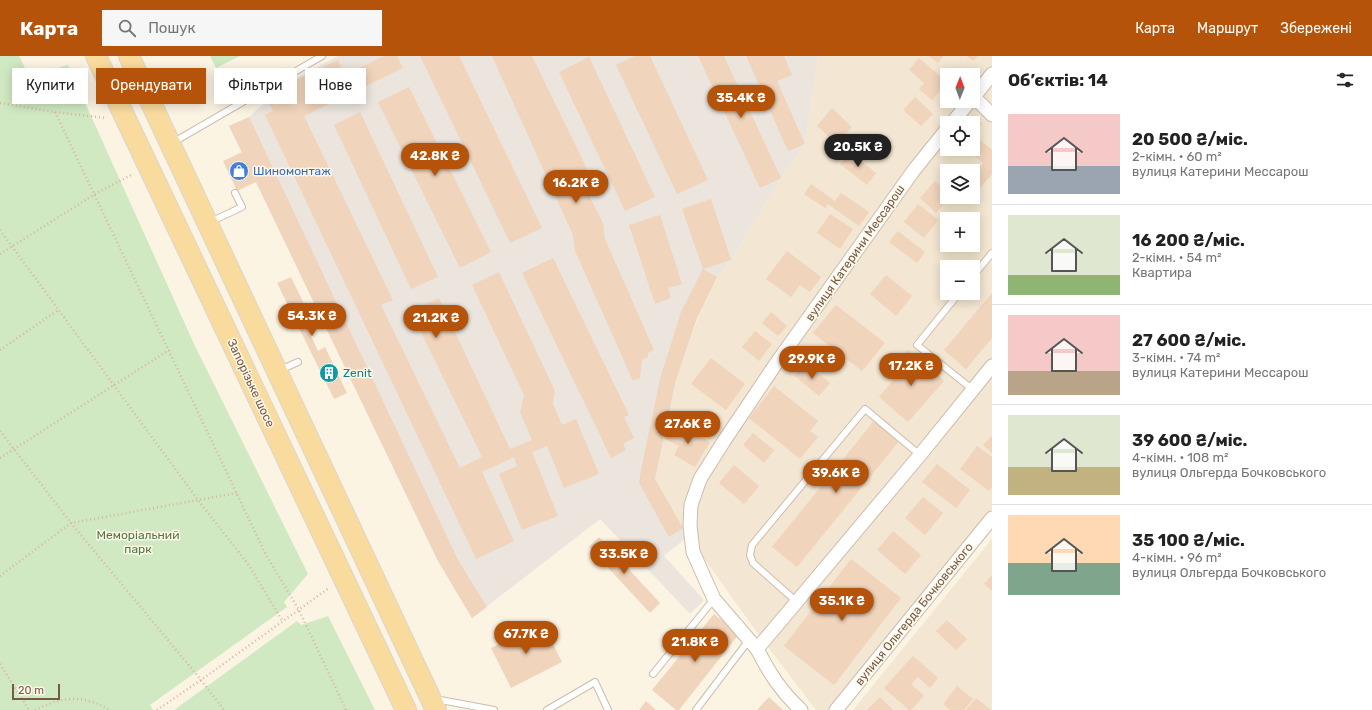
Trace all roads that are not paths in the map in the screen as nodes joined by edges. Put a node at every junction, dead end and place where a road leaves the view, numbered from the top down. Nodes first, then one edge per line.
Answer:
1 (96, 56) edge
2 (129, 56) edge
3 (322, 56) edge
4 (992, 74) edge
5 (980, 89) edge
6 (980, 105) edge
7 (964, 108) edge
8 (992, 114) edge
9 (958, 116) edge
10 (940, 138) edge
11 (169, 144) junction
12 (235, 193) dead end
13 (207, 224) junction
14 (992, 253) edge
15 (980, 268) edge
16 (954, 300) edge
17 (298, 362) dead end
18 (992, 366) edge
19 (276, 371) junction
20 (972, 389) junction
21 (920, 455) junction
22 (992, 518) edge
23 (714, 599) junction
24 (797, 602) junction
25 (753, 644) junction
26 (653, 674) dead end
27 (433, 704) edge
28 (406, 710) edge
29 (494, 710) edge
30 (547, 710) edge
31 (608, 710) edge
32 (696, 710) edge
33 (801, 710) edge
34 (836, 710) edge

1 - 28 main road, Запорізьке шосе
2 - 11 main road
3 - 11 lane
4 - 5 street
6 - 8 street
7 - 9 street
10 - 23 street, вулиця Катерини Мессарош
11 - 13 main road
12 - 13 lane
13 - 19 main road
14 - 15 lane
16 - 20 lane
17 - 19 lane
18 - 20 street
19 - 27 main road
20 - 21 street
21 - 24 street
21 - 24 lane
22 - 34 street, вулиця Ольгерда Бочковського
23 - 25 street, вулиця Катерини Мессарош
23 - 26 lane
24 - 25 street
25 - 32 lane
25 - 33 street
27 - 29 lane
30 - 31 lane

